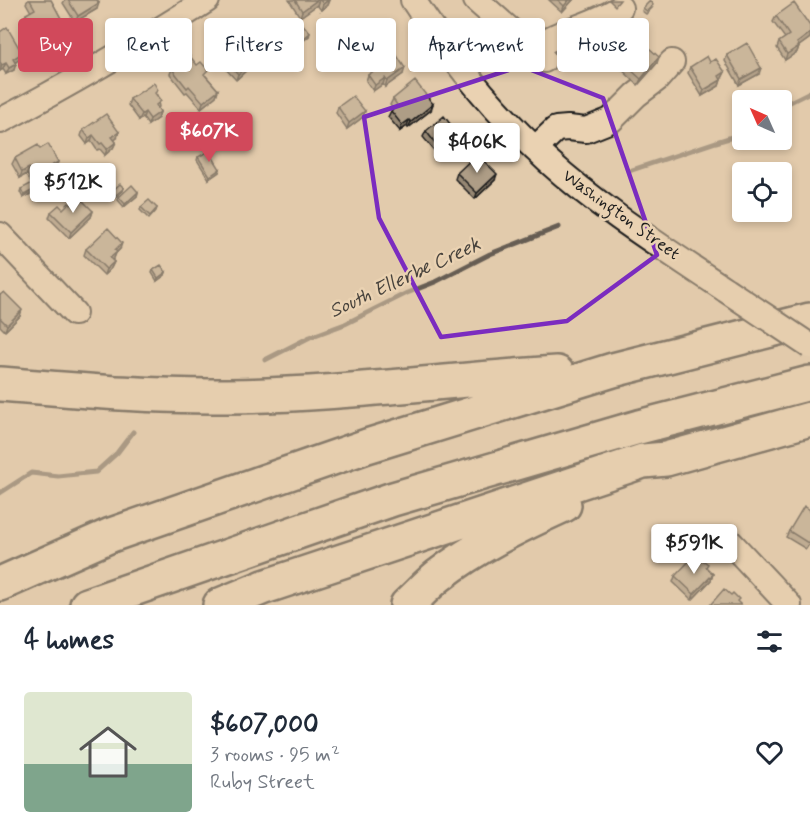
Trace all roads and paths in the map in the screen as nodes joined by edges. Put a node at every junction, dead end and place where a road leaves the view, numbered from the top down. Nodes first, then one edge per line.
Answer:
1 (207, 0) edge
2 (413, 0) edge
3 (476, 0) edge
4 (620, 8) dead end
5 (672, 62) dead end
6 (0, 121) edge
7 (536, 149) junction
8 (0, 235) edge
9 (74, 313) dead end
10 (810, 320) edge
11 (810, 346) edge
12 (613, 370) junction
13 (810, 383) edge
14 (0, 384) edge
15 (810, 419) edge
16 (666, 459) junction
17 (730, 543) dead end
18 (0, 584) edge
19 (87, 605) edge
20 (220, 605) edge
21 (407, 605) edge
22 (789, 605) edge

1 - 6 street
2 - 7 street, Washington Street
3 - 4 street
5 - 7 street
7 - 11 street, Washington Street, bridge
8 - 9 street
10 - 12 highway
12 - 14 highway
12 - 18 highway
13 - 19 highway
15 - 16 highway
16 - 20 highway
16 - 21 highway
17 - 22 street

